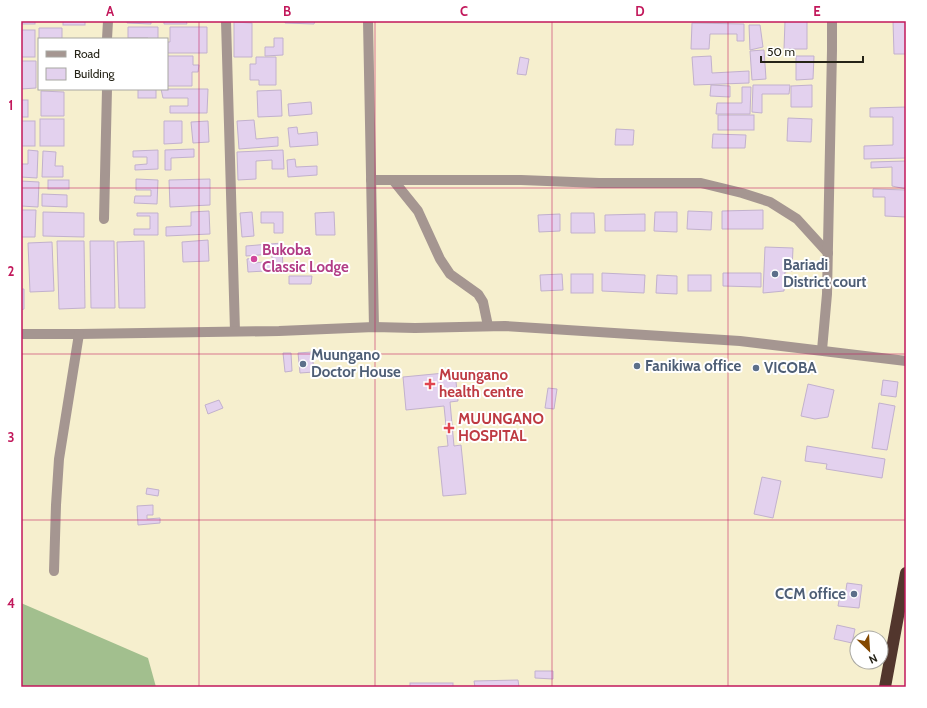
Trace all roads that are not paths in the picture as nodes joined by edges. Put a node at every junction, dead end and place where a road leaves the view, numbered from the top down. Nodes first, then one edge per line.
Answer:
1 (108, 21) edge
2 (226, 21) edge
3 (368, 21) edge
4 (832, 21) edge
5 (107, 38) edge
6 (107, 90) edge
7 (371, 180) junction
8 (393, 180) junction
9 (104, 219) dead end
10 (828, 253) junction
11 (488, 326) junction
12 (374, 327) junction
13 (235, 331) junction
14 (21, 334) edge
15 (79, 334) junction
16 (822, 350) junction
17 (906, 361) edge
18 (54, 571) dead end
19 (906, 573) edge
20 (885, 687) edge

1 - 5 street
2 - 13 street
3 - 7 street
4 - 10 street
6 - 9 street
7 - 8 street
7 - 12 street
8 - 10 street
8 - 11 street
10 - 16 street
11 - 12 street
11 - 16 street
12 - 13 street
13 - 15 street
14 - 15 street
15 - 18 street
16 - 17 street
19 - 20 highway

